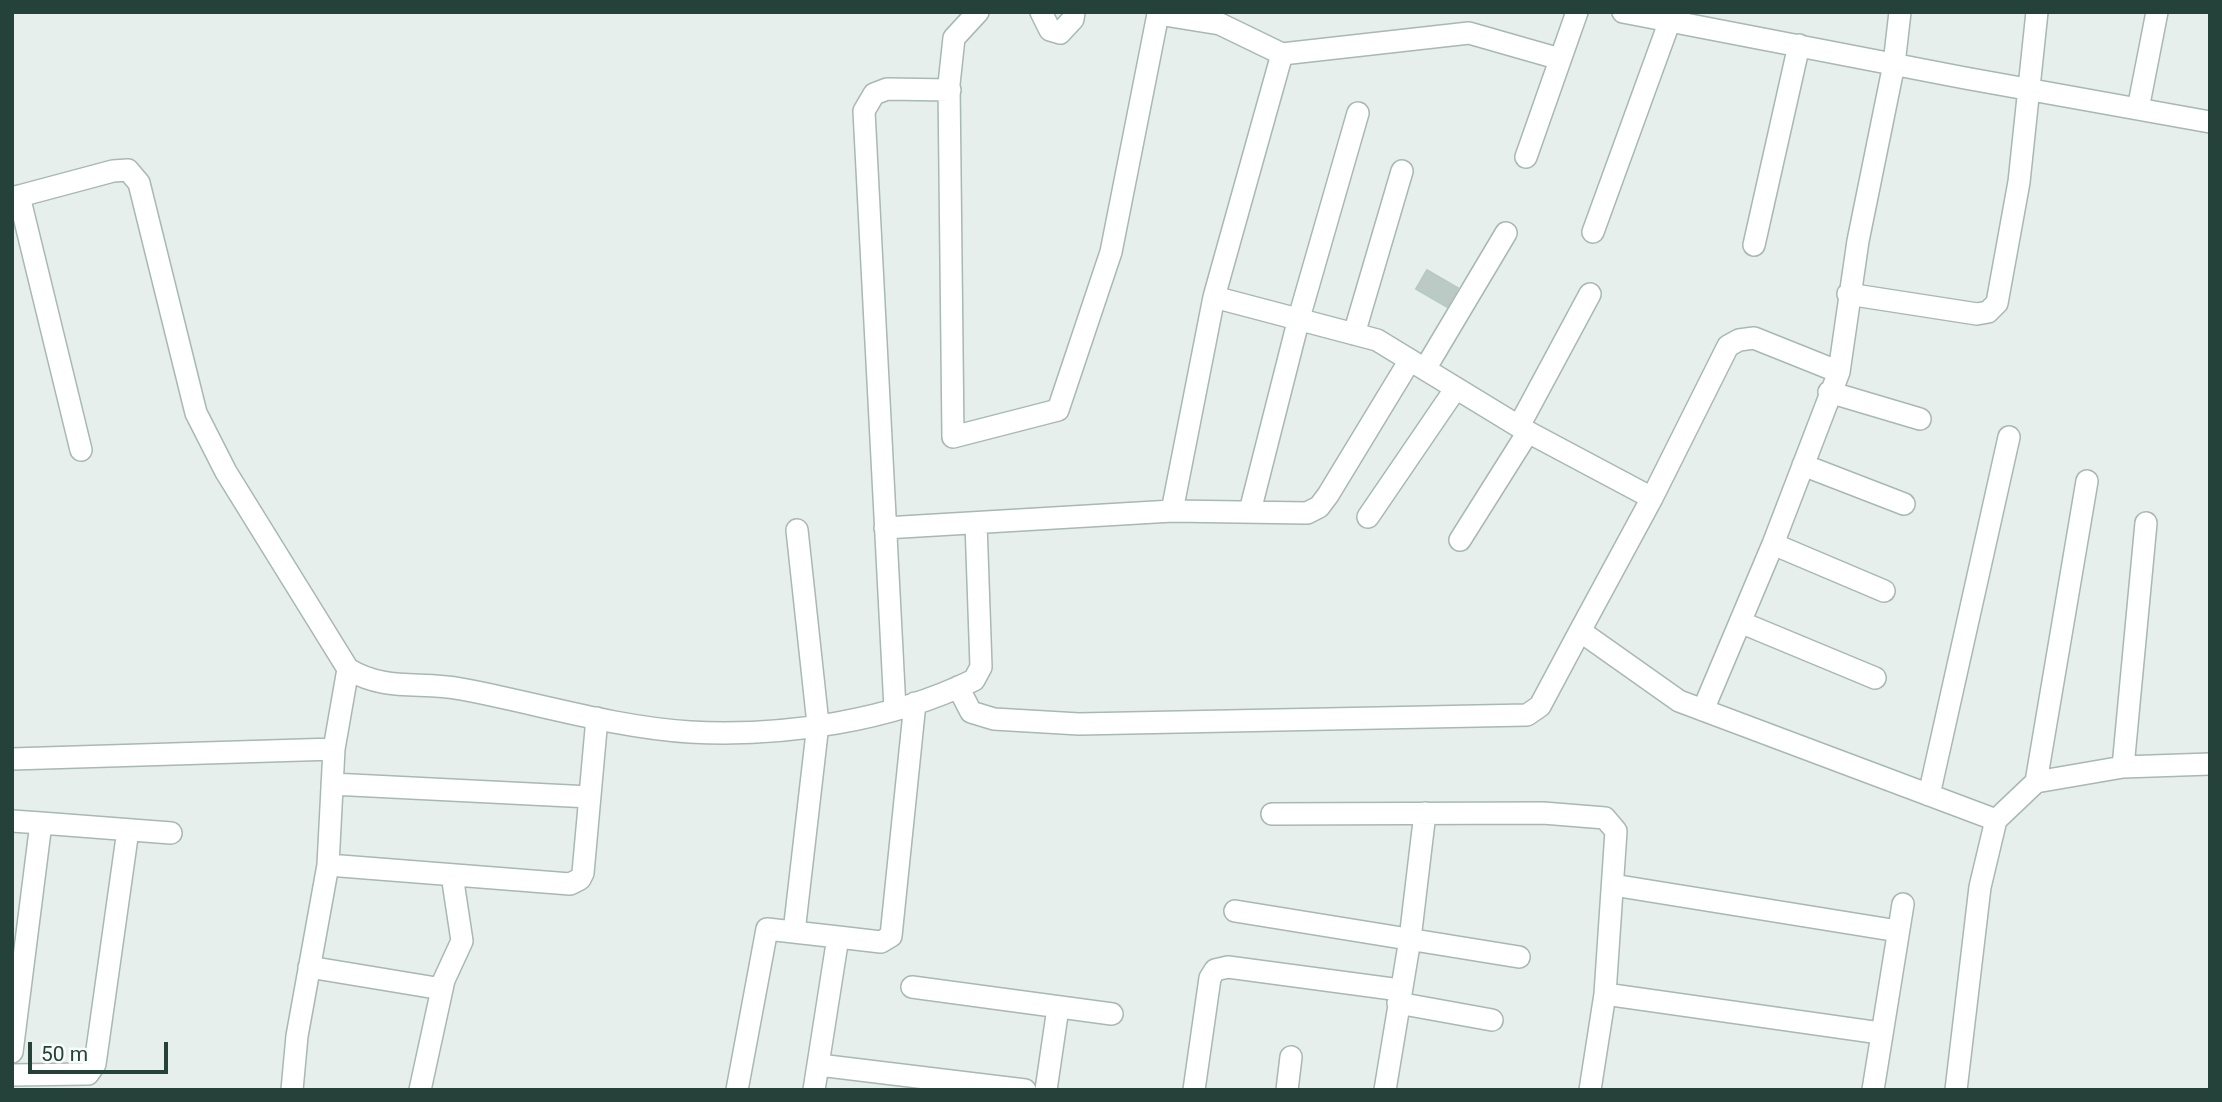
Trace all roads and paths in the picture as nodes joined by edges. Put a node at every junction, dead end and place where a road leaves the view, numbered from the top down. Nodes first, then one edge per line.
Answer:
1 (978, 12) edge
2 (1041, 12) edge
3 (1074, 12) edge
4 (1577, 12) edge
5 (1623, 12) edge
6 (1900, 12) edge
7 (2037, 12) edge
8 (2157, 12) edge
9 (1672, 16) edge
10 (1800, 45) junction
11 (1282, 54) junction
12 (1560, 59) junction
13 (1894, 64) junction
14 (2029, 89) junction
15 (950, 90) junction
16 (2138, 109) junction
17 (1358, 113) dead end
18 (2210, 122) edge
19 (1526, 158) dead end
20 (1402, 171) dead end
21 (16, 197) edge
22 (1593, 232) dead end
23 (1506, 233) dead end
24 (1754, 246) dead end
25 (1590, 294) dead end
26 (1849, 294) junction
27 (1214, 297) junction
28 (1299, 318) junction
29 (1354, 334) junction
30 (1418, 364) junction
31 (1839, 372) junction
32 (1456, 388) junction
33 (1829, 392) junction
34 (1920, 419) dead end
35 (1523, 429) junction
36 (2009, 437) dead end
37 (81, 450) dead end
38 (1803, 465) junction
39 (2087, 481) dead end
40 (1652, 498) junction
41 (1904, 504) dead end
42 (1172, 511) junction
43 (1250, 511) junction
44 (1368, 517) dead end
45 (976, 523) junction
46 (2146, 523) dead end
47 (885, 528) junction
48 (797, 530) dead end
49 (1460, 540) dead end
50 (1773, 544) junction
51 (1884, 591) dead end
52 (1740, 622) junction
53 (1580, 631) junction
54 (348, 669) junction
55 (1875, 678) dead end
56 (958, 687) junction
57 (905, 706) junction
58 (1703, 710) junction
59 (597, 718) junction
60 (818, 724) junction
61 (334, 749) junction
62 (12, 760) edge
63 (2210, 764) edge
64 (2123, 767) junction
65 (2036, 782) junction
66 (332, 784) junction
67 (1929, 795) junction
68 (590, 797) junction
69 (1425, 813) junction
70 (1272, 814) dead end
71 (1996, 820) junction
72 (12, 821) edge
73 (40, 823) junction
74 (128, 830) junction
75 (171, 833) dead end
76 (328, 865) junction
77 (452, 875) junction
78 (1613, 885) junction
79 (1903, 904) dead end
80 (1235, 911) dead end
81 (1898, 931) junction
82 (794, 932) junction
83 (838, 937) junction
84 (1410, 939) junction
85 (18, 956) edge
86 (1519, 957) dead end
87 (309, 967) junction
88 (912, 987) dead end
89 (442, 989) junction
90 (1605, 994) junction
91 (1399, 996) junction
92 (1058, 1008) junction
93 (1112, 1014) dead end
94 (1492, 1020) dead end
95 (1880, 1032) junction
96 (12, 1052) edge
97 (1292, 1057) dead end
98 (819, 1065) junction
99 (12, 1075) edge
100 (292, 1090) edge
101 (420, 1090) edge
102 (737, 1090) edge
103 (814, 1090) edge
104 (1025, 1090) edge
105 (1046, 1090) edge
106 (1194, 1090) edge
107 (1287, 1090) edge
108 (1384, 1090) edge
109 (1590, 1090) edge
110 (1873, 1090) edge
111 (1956, 1090) edge

1 - 15 street
2 - 3 street
4 - 12 street
5 - 9 street
6 - 13 street
7 - 14 street
8 - 16 street
9 - 10 street
9 - 22 street
10 - 13 street
10 - 24 street
11 - 12 street
11 - 15 street
11 - 27 street
12 - 19 street
13 - 14 street
13 - 26 street
14 - 16 street
14 - 26 street
15 - 47 street
16 - 18 street
17 - 28 street
20 - 29 street
21 - 37 street
21 - 54 street
23 - 30 street
25 - 35 street
26 - 31 street
27 - 28 street
27 - 42 street
28 - 29 street
28 - 43 street
29 - 30 street
30 - 32 street
30 - 43 street
31 - 33 street
31 - 40 street
32 - 35 street
32 - 44 street
33 - 34 street
33 - 38 street
35 - 40 street
35 - 49 street
36 - 67 street
38 - 41 street
38 - 50 street
39 - 65 street
40 - 53 street
42 - 43 street
42 - 45 street
45 - 47 street
45 - 56 street
46 - 64 street
47 - 57 street
48 - 60 street
50 - 51 street
50 - 52 street
52 - 55 street
52 - 58 street
53 - 56 street
53 - 58 street
54 - 59 street
54 - 61 street
56 - 57 street
57 - 60 street
57 - 83 street
58 - 67 street
59 - 60 street
59 - 68 street
60 - 82 street
61 - 62 street
61 - 66 street
63 - 64 street
64 - 65 street
65 - 71 street
66 - 68 street
66 - 76 street
67 - 71 street
68 - 77 street
69 - 70 street
69 - 78 street
69 - 84 street
71 - 111 street
72 - 73 street
73 - 74 street
73 - 85 street
74 - 75 street
74 - 99 street
76 - 77 street
76 - 87 street
77 - 89 street
78 - 81 street
78 - 90 street
79 - 81 street
80 - 84 street
81 - 95 street
82 - 83 street
82 - 102 street
83 - 98 street
84 - 86 street
84 - 91 street
85 - 96 street
87 - 89 street
87 - 100 street
88 - 92 street
89 - 101 street
90 - 95 street
90 - 109 street
91 - 94 street
91 - 106 street
91 - 108 street
92 - 93 street
92 - 105 street
95 - 110 street
97 - 107 street
98 - 103 street
98 - 104 street

